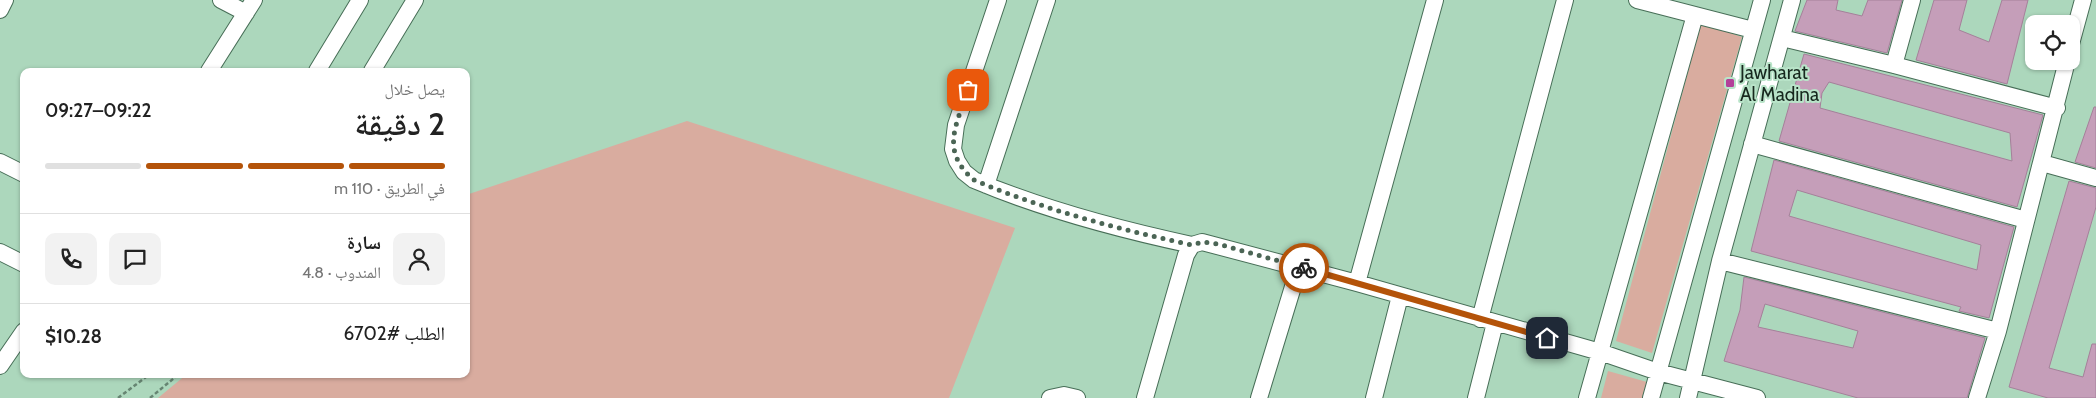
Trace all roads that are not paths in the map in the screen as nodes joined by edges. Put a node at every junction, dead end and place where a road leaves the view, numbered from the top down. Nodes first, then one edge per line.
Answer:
1 (5, 0) edge
2 (221, 0) edge
3 (360, 0) edge
4 (415, 0) edge
5 (998, 0) edge
6 (1047, 0) edge
7 (1435, 0) edge
8 (1565, 0) edge
9 (1637, 0) edge
10 (1762, 0) edge
11 (1792, 0) edge
12 (1912, 0) edge
13 (2083, 0) edge
14 (250, 6) edge
15 (0, 10) edge
16 (2079, 15) edge
17 (1695, 16) junction
18 (1753, 30) junction
19 (1782, 38) junction
20 (1894, 65) junction
21 (211, 68) edge
22 (319, 68) edge
23 (374, 68) edge
24 (2066, 70) edge
25 (2057, 108) junction
26 (1752, 144) junction
27 (0, 162) edge
28 (2042, 163) junction
29 (20, 172) edge
30 (2096, 178) edge
31 (986, 185) junction
32 (2026, 220) junction
33 (1192, 245) junction
34 (0, 252) edge
35 (1720, 261) junction
36 (20, 262) edge
37 (1299, 267) junction
38 (1357, 283) junction
39 (1400, 296) junction
40 (1487, 321) junction
41 (1998, 332) junction
42 (20, 336) edge
43 (1600, 352) junction
44 (2, 356) edge
45 (1658, 372) junction
46 (1693, 381) junction
47 (1981, 397) edge
48 (1050, 398) edge
49 (1077, 398) edge
50 (1145, 398) edge
51 (1259, 398) edge
52 (1374, 398) edge
53 (1476, 398) edge
54 (1588, 398) edge
55 (1651, 398) edge
56 (1688, 398) edge
57 (1757, 398) edge

1 - 15 street
2 - 14 street
3 - 22 street
4 - 23 street
5 - 31 street
6 - 31 street
7 - 38 street
8 - 40 street
9 - 17 street
10 - 18 street
11 - 19 street
12 - 20 street
13 - 16 street
14 - 21 street
17 - 18 street
17 - 43 street
18 - 45 street
19 - 20 street
19 - 26 street
20 - 25 street
24 - 25 street
25 - 28 street
26 - 32 street
26 - 35 street
27 - 29 street
28 - 30 street
28 - 32 street
31 - 33 street
32 - 41 street
33 - 37 street
33 - 50 street
34 - 36 street
35 - 41 street
35 - 46 street
37 - 38 street
37 - 51 street
38 - 39 street
39 - 40 street
39 - 52 street
40 - 43 street
40 - 53 street
41 - 47 street
42 - 44 street
43 - 45 street
43 - 54 street
45 - 46 street
45 - 55 street
46 - 56 street
46 - 57 street
48 - 49 street

